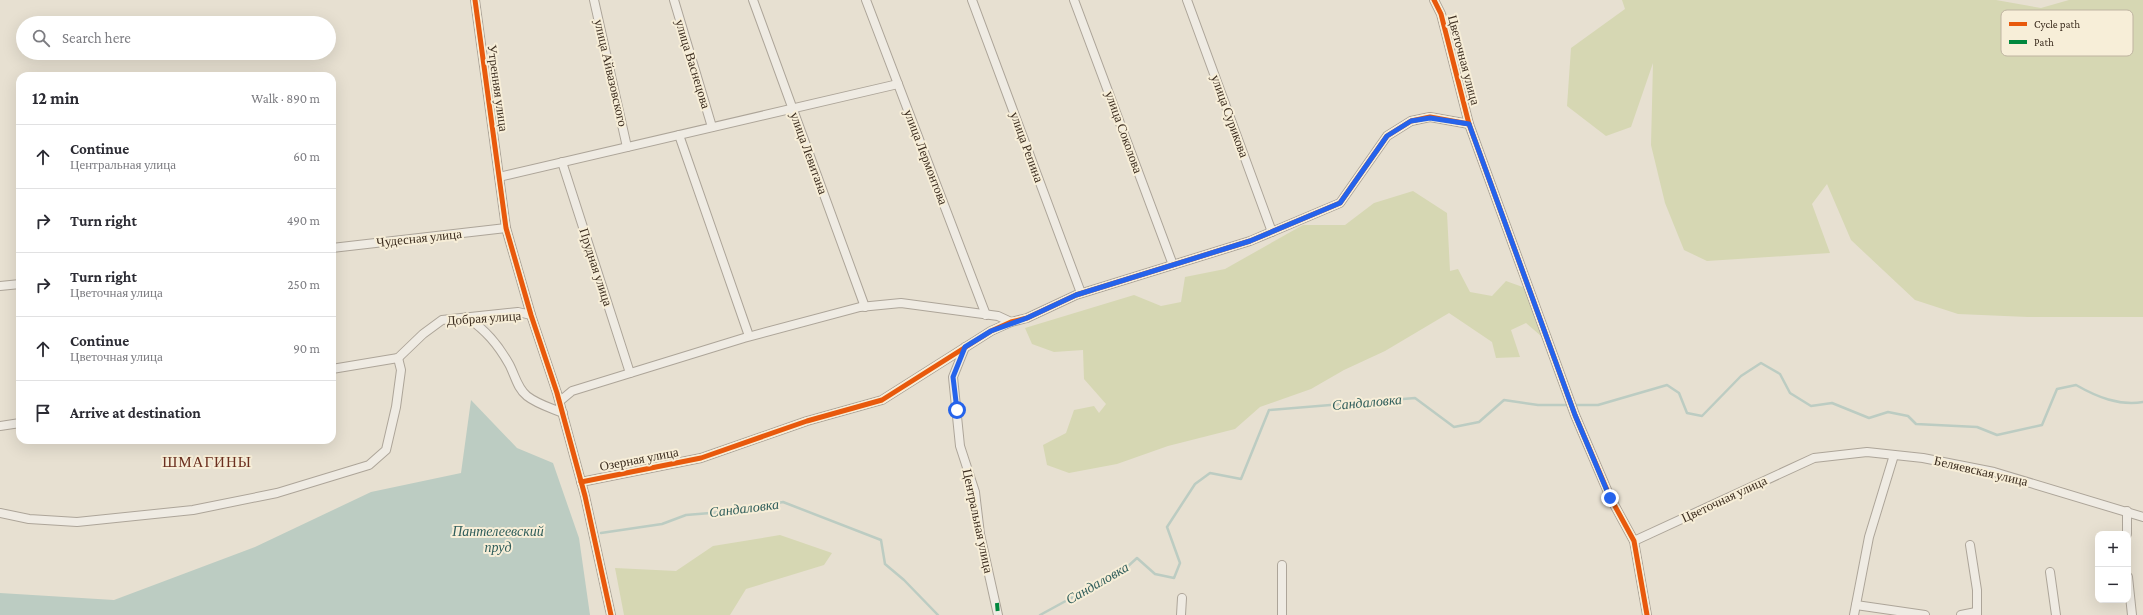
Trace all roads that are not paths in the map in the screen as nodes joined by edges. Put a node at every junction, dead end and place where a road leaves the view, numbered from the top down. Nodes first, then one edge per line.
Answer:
1 (594, 0) edge
2 (674, 0) edge
3 (753, 0) edge
4 (866, 0) edge
5 (972, 0) edge
6 (1074, 0) edge
7 (1187, 0) edge
8 (1434, 0) edge
9 (475, 1) edge
10 (898, 84) junction
11 (793, 108) junction
12 (1469, 124) junction
13 (712, 127) junction
14 (679, 135) junction
15 (627, 147) junction
16 (562, 162) junction
17 (499, 177) junction
18 (506, 228) junction
19 (1272, 232) junction
20 (336, 248) edge
21 (1174, 265) junction
22 (16, 284) edge
23 (0, 286) edge
24 (1081, 294) junction
25 (865, 307) junction
26 (531, 315) junction
27 (986, 315) junction
28 (467, 317) junction
29 (1011, 322) junction
30 (749, 336) junction
31 (965, 347) junction
32 (398, 358) junction
33 (336, 368) edge
34 (630, 373) junction
35 (560, 401) junction
36 (563, 413) junction
37 (16, 424) edge
38 (0, 426) edge
39 (1894, 455) junction
40 (1814, 458) joint
41 (582, 482) junction
42 (2127, 511) junction
43 (0, 513) edge
44 (2143, 517) edge
45 (2127, 531) edge
46 (1634, 541) junction
47 (1970, 545) dead end
48 (1282, 565) dead end
49 (2050, 572) dead end
50 (1182, 598) dead end
51 (2131, 603) edge
52 (1856, 605) junction
53 (1977, 613) edge
54 (611, 615) edge
55 (998, 615) edge
56 (1181, 615) edge
57 (1282, 615) edge
58 (1647, 615) edge
59 (1854, 615) edge
60 (1925, 615) edge
61 (1961, 615) edge
62 (2056, 615) edge
63 (2132, 615) edge

1 - 15 street, улица Айвазовского
2 - 13 street, улица Васнецова
3 - 11 street, улица Левитана
4 - 10 street, улица Лермонтова
5 - 24 street, улица Репина
6 - 21 street, улица Соколова
7 - 19 street, улица Сурикова
8 - 12 street, Цветочная улица
9 - 17 street, Утренняя улица
10 - 11 street
10 - 27 street, улица Лермонтова
11 - 13 street
11 - 25 street, улица Левитана
12 - 19 street, Озерная улица
12 - 46 street, Цветочная улица
13 - 14 street
14 - 15 street
14 - 30 street
15 - 16 street
16 - 17 street
16 - 34 street, Прудная улица
17 - 18 street, Утренняя улица
18 - 20 street, Чудесная улица
18 - 26 street, Утренняя улица
19 - 21 street, Озерная улица
21 - 24 street, Озерная улица
22 - 23 street
24 - 29 street, Озерная улица
25 - 27 street
25 - 30 street
26 - 28 street, Добрая улица
26 - 35 street, Утренняя улица
27 - 29 street
28 - 32 street, Добрая улица
28 - 36 street
29 - 31 street, Озерная улица
30 - 34 street
31 - 41 street, Озерная улица
31 - 55 street, Центральная улица
32 - 33 street
32 - 43 street
34 - 35 street
35 - 36 street, Утренняя улица
36 - 41 street, Утренняя улица
37 - 38 street
39 - 40 street, Беляевская улица
39 - 42 street, Беляевская улица
39 - 52 street
40 - 46 street, Цветочная улица
41 - 54 street, Утренняя улица
42 - 44 street, Беляевская улица
42 - 45 street
46 - 58 street
47 - 53 street
48 - 57 street
49 - 62 street
50 - 56 street
51 - 63 street
52 - 59 street
52 - 60 street
53 - 61 street

